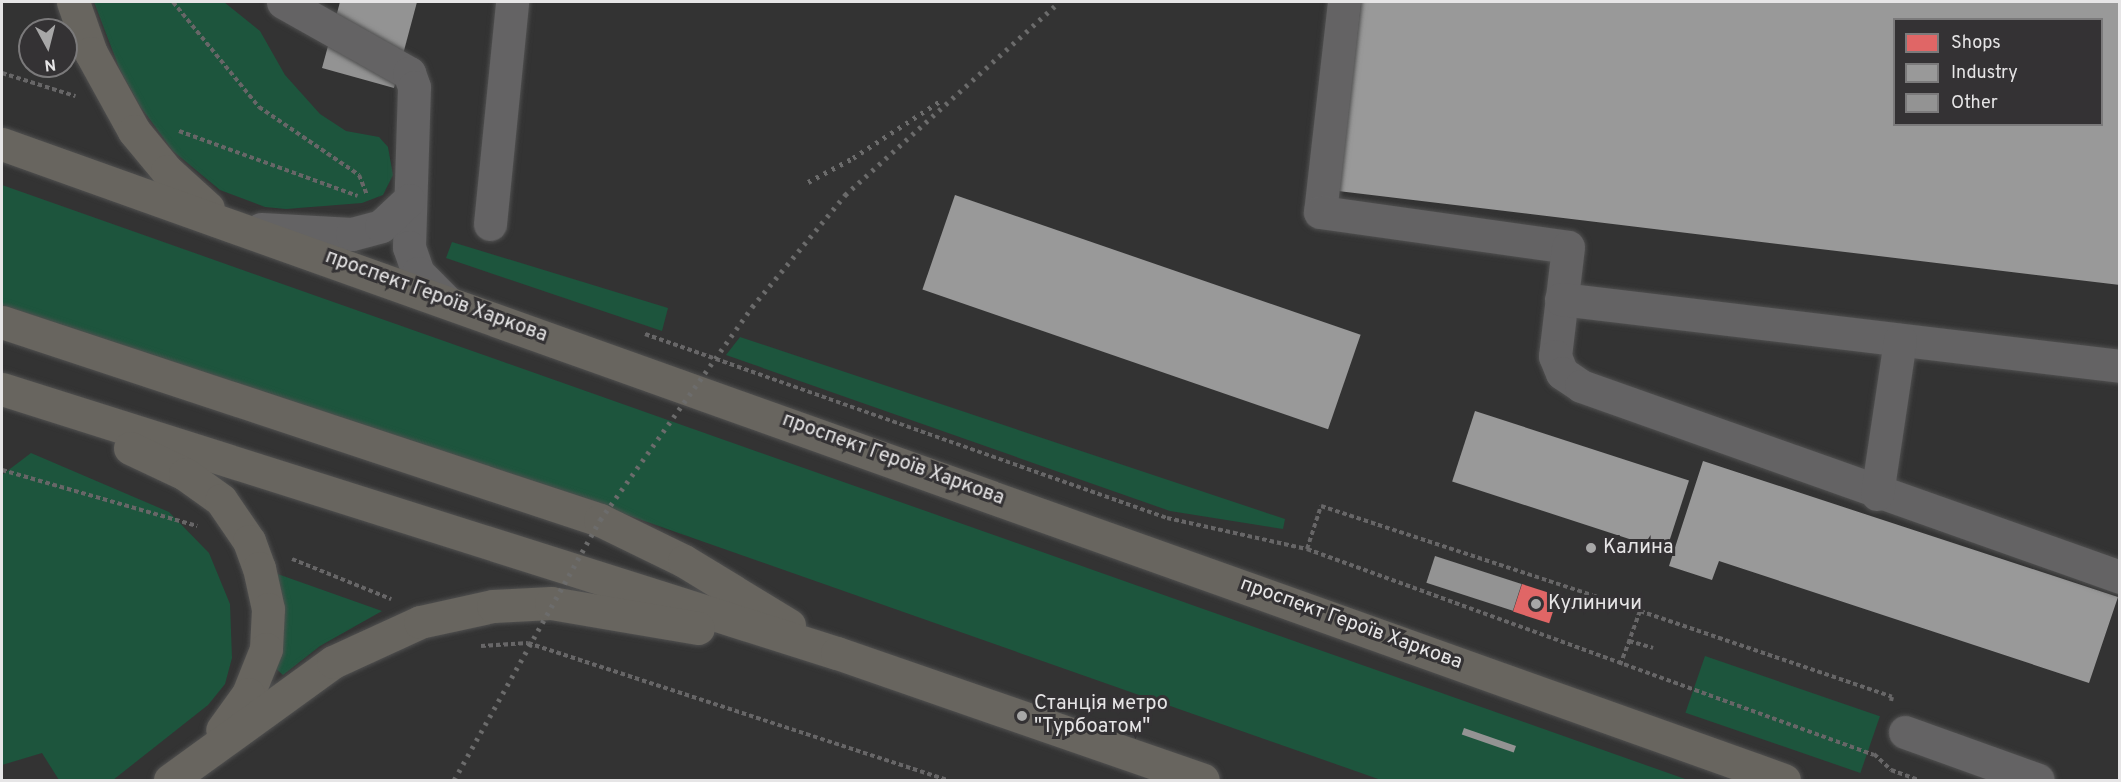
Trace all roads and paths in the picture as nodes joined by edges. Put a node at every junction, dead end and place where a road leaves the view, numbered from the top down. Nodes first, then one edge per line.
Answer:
1 (73, 2) edge
2 (173, 2) edge
3 (283, 2) edge
4 (512, 2) edge
5 (1344, 2) edge
6 (2, 73) edge
7 (121, 110) junction
8 (2, 144) edge
9 (409, 200) junction
10 (490, 224) dead end
11 (235, 225) junction
12 (1561, 299) junction
13 (447, 302) junction
14 (2, 322) edge
15 (638, 332) dead end
16 (1900, 340) junction
17 (2120, 366) edge
18 (2, 391) edge
19 (2, 470) edge
20 (1877, 494) junction
21 (249, 541) junction
22 (1307, 549) junction
23 (2120, 577) edge
24 (403, 603) dead end
25 (1640, 610) junction
26 (1629, 640) junction
27 (528, 643) dead end
28 (1653, 648) dead end
29 (837, 654) junction
30 (1620, 665) junction
31 (1890, 728) junction
32 (1874, 755) junction
33 (200, 757) junction
34 (170, 780) edge
35 (948, 780) edge
36 (1203, 780) edge
37 (1784, 780) edge
38 (1918, 780) edge
39 (2038, 780) edge

1 - 7 main road
2 - 7 path
3 - 9 lane
4 - 10 lane
5 - 12 lane
6 - 7 path
7 - 11 main road
8 - 11 main road, проспект Героїв Харкова
9 - 11 lane
9 - 13 lane
11 - 13 main road, проспект Героїв Харкова
12 - 16 lane
12 - 20 lane
13 - 37 main road, проспект Героїв Харкова
14 - 29 main road
15 - 22 path
16 - 17 lane
16 - 20 lane
18 - 21 main road
18 - 29 main road
19 - 21 path
20 - 23 lane
21 - 24 path
21 - 33 main road
22 - 25 path
22 - 30 path
25 - 26 path
25 - 31 path
26 - 28 path
26 - 30 path
27 - 35 path
29 - 33 main road
29 - 36 main road
30 - 32 path
31 - 32 path
31 - 39 lane
32 - 38 path
33 - 34 main road

